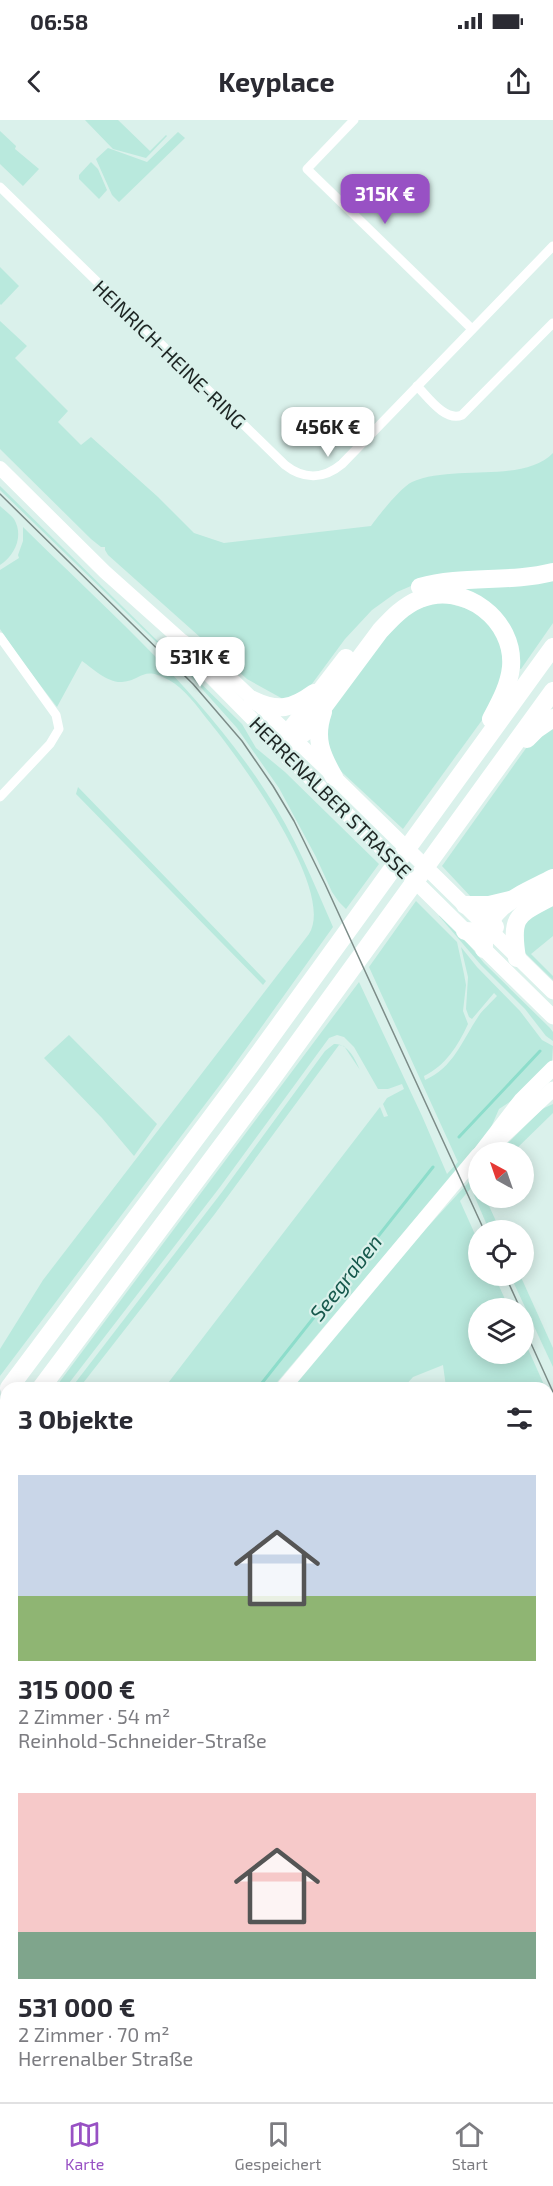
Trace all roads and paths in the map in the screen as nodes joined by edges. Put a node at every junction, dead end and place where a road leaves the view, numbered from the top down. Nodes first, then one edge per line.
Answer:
1 (354, 120) edge
2 (0, 187) edge
3 (553, 246) edge
4 (553, 322) edge
5 (472, 329) junction
6 (417, 386) junction
7 (0, 468) edge
8 (553, 572) edge
9 (0, 637) edge
10 (181, 640) junction
11 (553, 647) edge
12 (553, 691) edge
13 (324, 696) junction
14 (253, 700) junction
15 (553, 718) edge
16 (269, 737) joint
17 (290, 743) junction
18 (466, 768) junction
19 (334, 777) junction
20 (488, 780) junction
21 (0, 797) edge
22 (553, 878) edge
23 (553, 896) edge
24 (465, 906) junction
25 (516, 906) junction
26 (465, 930) joint
27 (486, 935) junction
28 (517, 958) junction
29 (553, 992) edge
30 (553, 1017) edge
31 (553, 1068) edge
32 (553, 1089) edge
33 (489, 1142) edge
34 (497, 1142) edge
35 (468, 1169) edge
36 (13, 1382) edge
37 (45, 1382) edge
38 (289, 1382) edge

1 - 5 street
2 - 6 street, HEINRICH-HEINE-RING
3 - 5 street, HEINRICH-HEINE-RING
4 - 6 street
5 - 6 street, HEINRICH-HEINE-RING
7 - 10 main road, HERRENALBER STRASSE
8 - 13 highway
9 - 21 street
10 - 14 main road, HERRENALBER STRASSE
10 - 16 main road, HERRENALBER STRASSE
11 - 18 highway
12 - 20 highway
13 - 14 highway
13 - 17 highway
13 - 18 highway
13 - 19 highway
14 - 17 main road, HERRENALBER STRASSE
15 - 20 highway
16 - 17 highway
17 - 19 main road, HERRENALBER STRASSE
17 - 26 main road, HERRENALBER STRASSE
18 - 36 highway
19 - 24 main road, HERRENALBER STRASSE
20 - 37 highway
22 - 25 highway
23 - 25 highway
24 - 25 highway
24 - 27 main road, HERRENALBER STRASSE
25 - 27 highway
25 - 28 highway
26 - 27 highway
27 - 28 main road
27 - 30 main road
28 - 29 main road
31 - 33 main road
32 - 34 main road
35 - 38 main road

